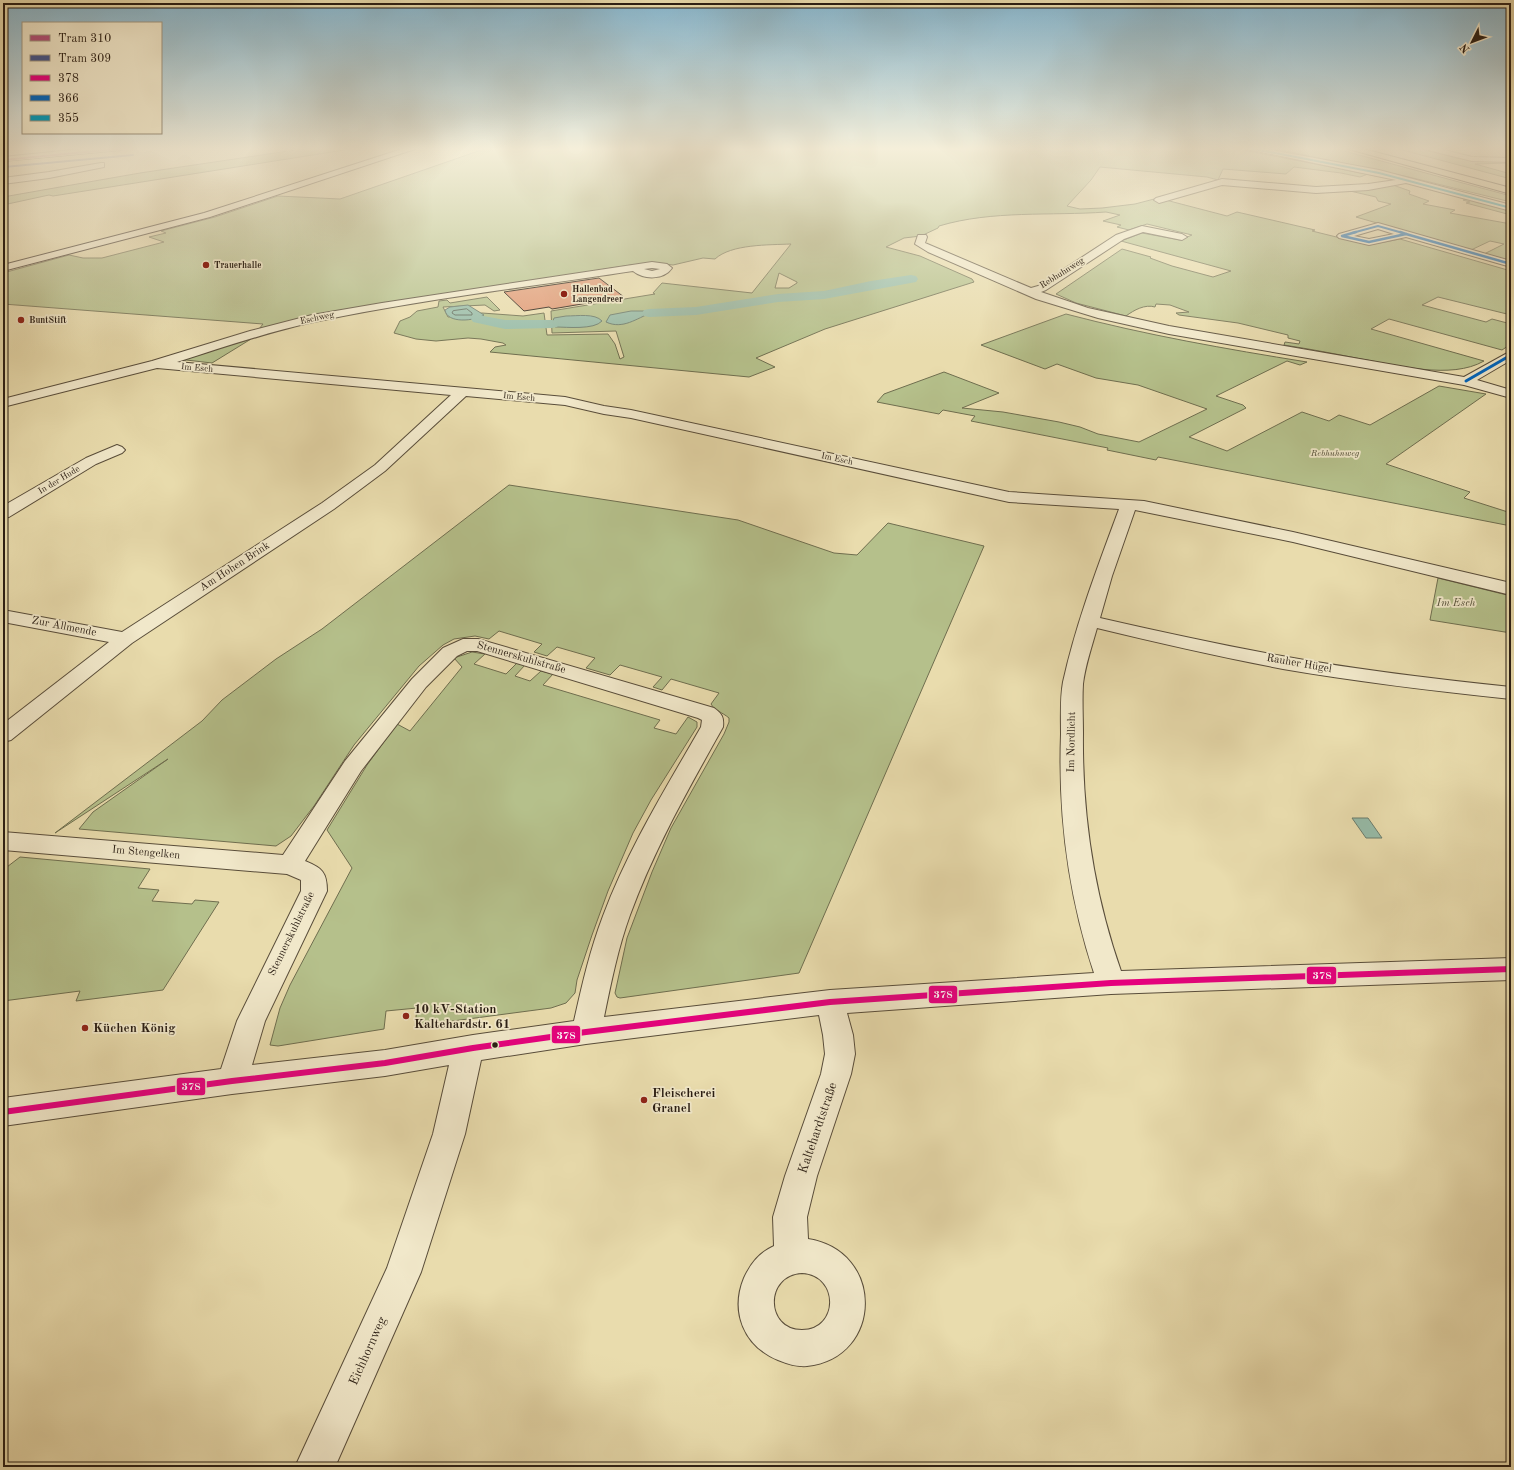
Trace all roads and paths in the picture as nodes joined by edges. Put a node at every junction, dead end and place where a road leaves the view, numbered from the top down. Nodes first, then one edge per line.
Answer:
1 (201, 217) edge
2 (1406, 234) junction
3 (922, 237) dead end
4 (1182, 237) dead end
5 (1511, 264) edge
6 (656, 265) dead end
7 (3, 268) edge
8 (1030, 292) junction
9 (1511, 355) edge
10 (157, 364) junction
11 (1466, 381) junction
12 (462, 392) junction
13 (1511, 394) edge
14 (3, 403) edge
15 (117, 450) dead end
16 (1129, 505) junction
17 (3, 513) edge
18 (1511, 589) edge
19 (3, 616) edge
20 (1090, 621) junction
21 (125, 639) junction
22 (1511, 693) edge
23 (3, 735) edge
24 (3, 841) edge
25 (290, 865) junction
26 (1511, 969) edge
27 (1111, 983) junction
28 (830, 1002) junction
29 (586, 1032) junction
30 (468, 1049) junction
31 (232, 1081) junction
32 (3, 1112) edge
33 (792, 1255) dead end
34 (315, 1467) edge

1 - 7 street
2 - 2 street
2 - 5 street
3 - 8 street, Rebhuhnweg
4 - 8 street, Rebhuhnweg
6 - 10 street, Eschweg
8 - 11 street, Rebhuhnweg
9 - 11 street
10 - 12 street, Im Esch
10 - 14 street, Eschweg
11 - 13 street, Rebhuhnweg
12 - 16 street, Im Esch
12 - 21 street, Am Hohen Brink
15 - 17 street, In der Hude
16 - 18 street, Im Esch
16 - 20 street, Im Nordlicht
19 - 21 street, Zur Allmende
20 - 22 street, Rauher Hügel
20 - 27 street, Im Nordlicht
21 - 23 street, Am Hohen Brink
24 - 25 street, Im Stengelken
25 - 29 street, Stennerskuhlstraße
25 - 31 street, Stennerskuhlstraße
26 - 27 street
27 - 28 street
28 - 29 street
28 - 33 street, Kaltehardtstraße
29 - 30 street
30 - 31 street
30 - 34 street, Eichhornweg
31 - 32 street

